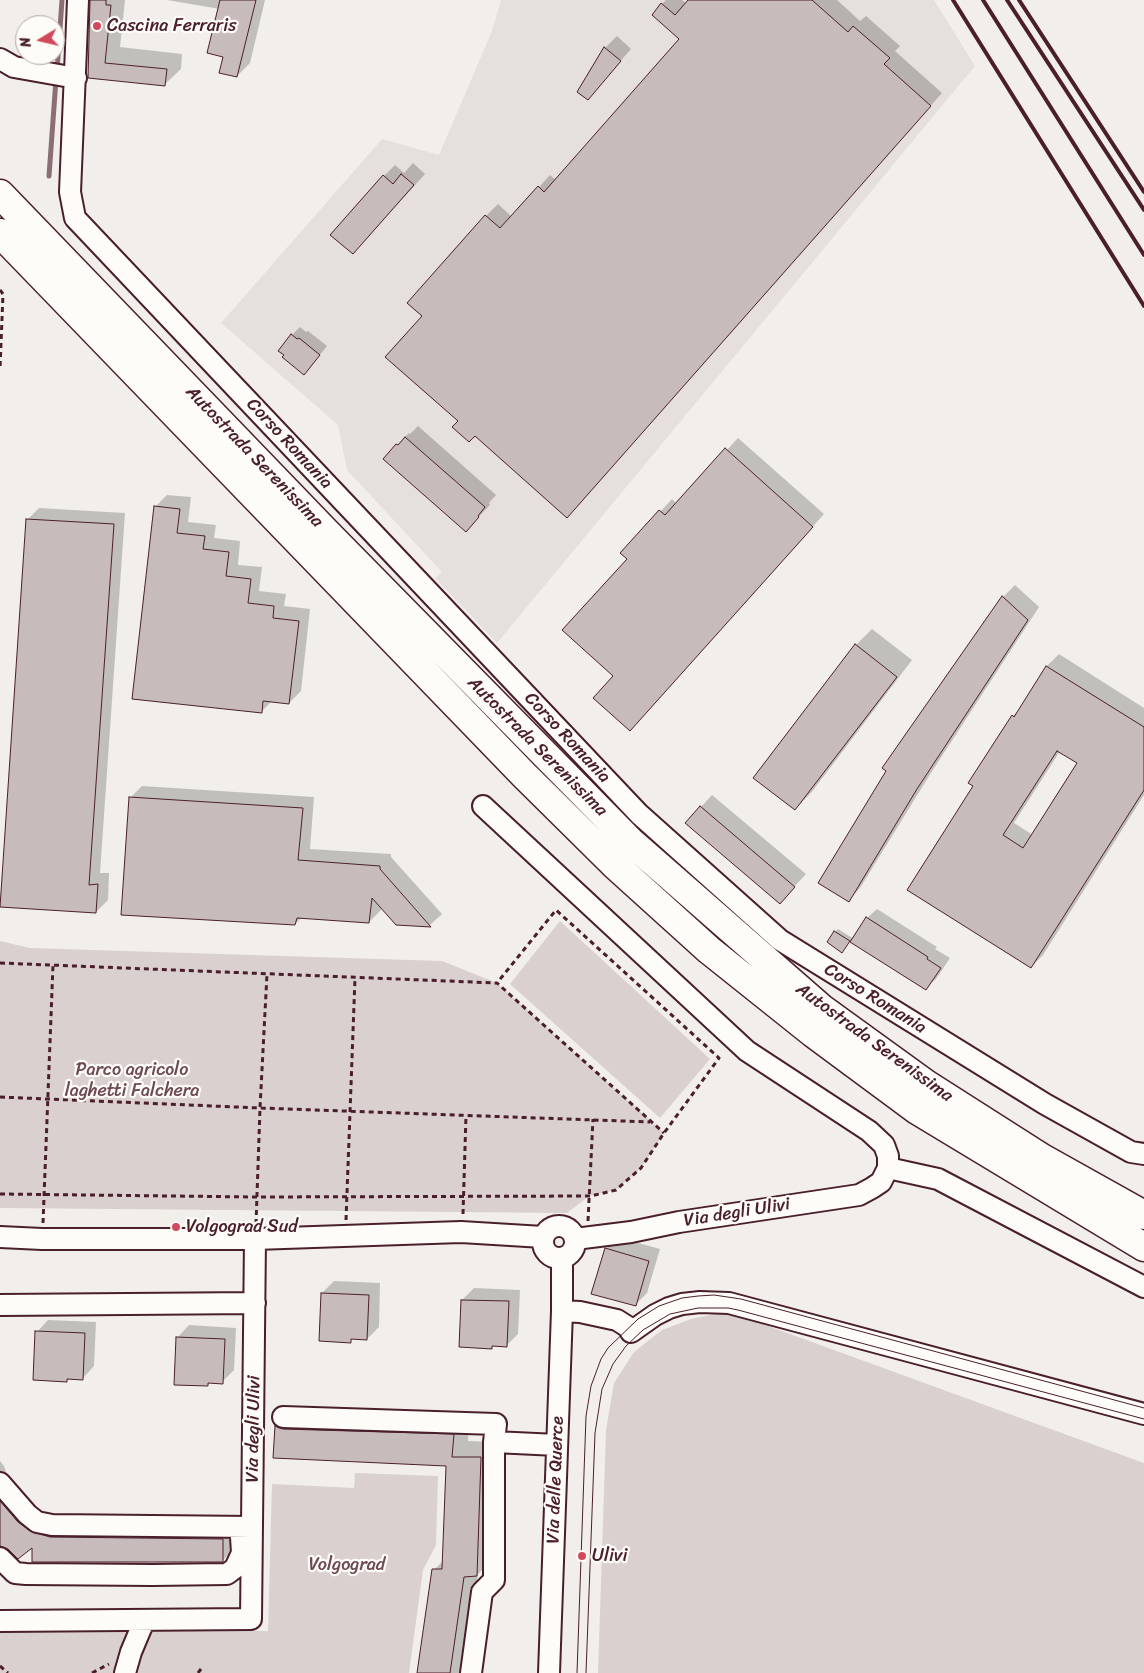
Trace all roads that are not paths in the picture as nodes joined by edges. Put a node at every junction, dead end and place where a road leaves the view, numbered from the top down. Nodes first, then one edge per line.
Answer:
1 (78, 0) edge
2 (0, 59) edge
3 (76, 78) junction
4 (0, 194) edge
5 (0, 233) edge
6 (484, 806) dead end
7 (1144, 1154) edge
8 (888, 1168) junction
9 (1144, 1215) edge
10 (520, 1236) junction
11 (0, 1237) edge
12 (543, 1237) junction
13 (581, 1238) junction
14 (255, 1239) junction
15 (1144, 1248) edge
16 (562, 1258) junction
17 (562, 1286) junction
18 (1144, 1287) edge
19 (255, 1303) junction
20 (0, 1305) edge
21 (562, 1311) junction
22 (1144, 1414) edge
23 (283, 1417) dead end
24 (494, 1442) junction
25 (557, 1445) junction
26 (0, 1483) edge
27 (247, 1527) junction
28 (0, 1558) edge
29 (0, 1621) edge
30 (144, 1621) junction
31 (125, 1673) edge
32 (471, 1673) edge
33 (549, 1673) edge

1 - 3 street
2 - 3 street
3 - 7 street, Corso Romania
4 - 9 highway, Autostrada Serenissima
5 - 15 highway, Autostrada Serenissima
6 - 8 street
8 - 13 street, Via degli Ulivi
8 - 18 street
10 - 12 street
10 - 14 street
10 - 17 street
11 - 14 street
12 - 13 street
12 - 16 street
13 - 16 street
14 - 19 street, Via degli Ulivi
16 - 17 street, Via delle Querce
17 - 21 street, Via delle Querce
19 - 20 street
19 - 27 street, Via degli Ulivi
21 - 22 street
21 - 25 street, Via delle Querce
23 - 24 street
24 - 25 street
24 - 32 street
25 - 33 street, Via delle Querce
26 - 27 street
27 - 28 street
27 - 30 street, Via degli Ulivi
29 - 30 street
30 - 31 street

